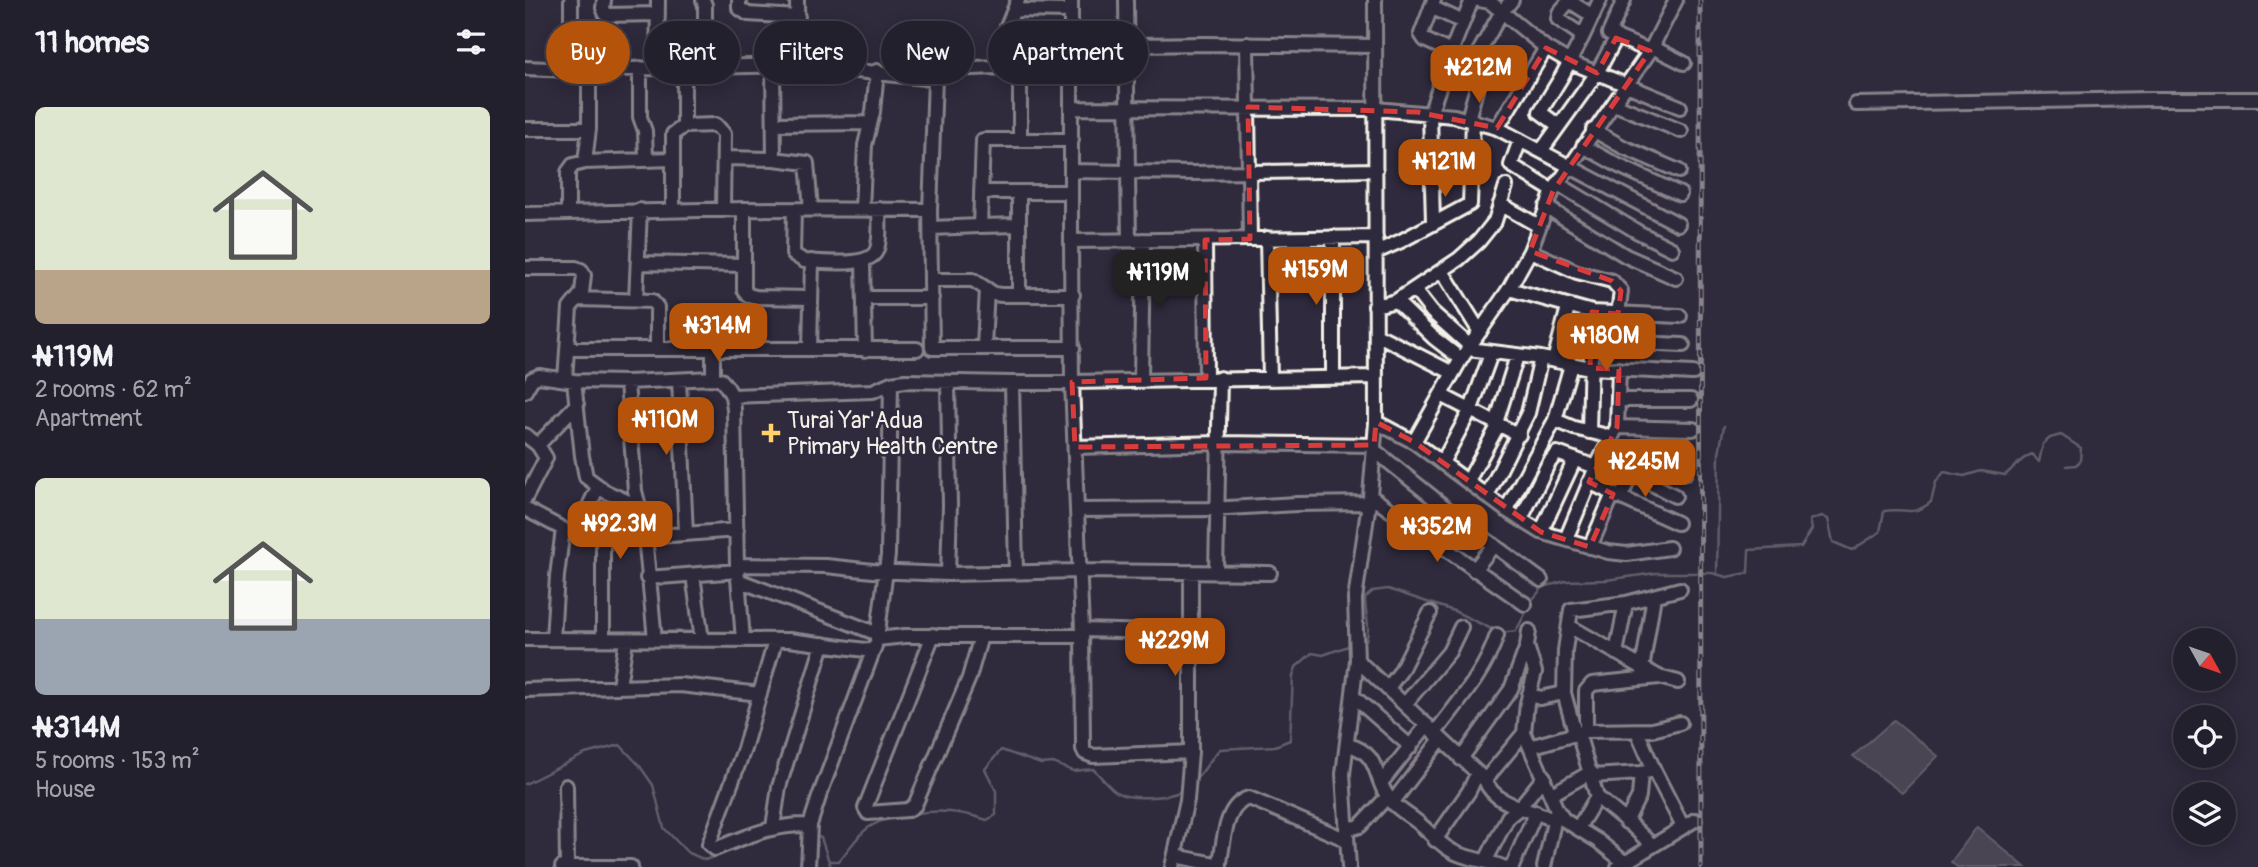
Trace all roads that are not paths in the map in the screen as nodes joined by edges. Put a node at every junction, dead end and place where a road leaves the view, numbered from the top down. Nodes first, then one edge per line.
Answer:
1 (571, 0) edge
2 (604, 0) edge
3 (658, 0) edge
4 (703, 0) edge
5 (739, 0) edge
6 (797, 0) edge
7 (1126, 0) edge
8 (1375, 0) edge
9 (1472, 0) edge
10 (1512, 0) edge
11 (1569, 0) edge
12 (1600, 0) edge
13 (1624, 0) edge
14 (1677, 0) edge
15 (1486, 1) edge
16 (1433, 4) edge
17 (1017, 5) edge
18 (1070, 6) edge
19 (1501, 13) junction
20 (658, 14) junction
21 (1593, 16) junction
22 (799, 17) junction
23 (571, 21) edge
24 (658, 21) edge
25 (705, 21) edge
26 (799, 21) edge
27 (1010, 21) edge
28 (1126, 21) edge
29 (1463, 22) junction
30 (1583, 36) junction
31 (1616, 37) junction
32 (1247, 44) junction
33 (1148, 46) edge
34 (1375, 46) junction
35 (1546, 48) junction
36 (1651, 49) junction
37 (1451, 52) junction
38 (1570, 62) junction
39 (1684, 63) dead end
40 (525, 68) edge
41 (630, 68) edge
42 (640, 68) junction
43 (644, 68) edge
44 (546, 69) edge
45 (867, 70) edge
46 (877, 71) junction
47 (881, 72) edge
48 (1597, 72) junction
49 (589, 84) edge
50 (684, 84) edge
51 (773, 84) edge
52 (935, 84) edge
53 (1020, 84) edge
54 (1071, 84) edge
55 (1126, 84) edge
56 (1626, 86) junction
57 (2258, 99) edge
58 (1614, 104) junction
59 (1856, 104) dead end
60 (1248, 107) junction
61 (1680, 107) dead end
62 (1072, 108) junction
63 (1126, 108) junction
64 (1376, 108) junction
65 (1430, 114) junction
66 (1471, 120) junction
67 (774, 124) junction
68 (870, 124) junction
69 (684, 126) junction
70 (1559, 126) junction
71 (589, 128) junction
72 (1497, 128) junction
73 (525, 129) edge
74 (1593, 130) junction
75 (1681, 131) dead end
76 (1020, 140) junction
77 (1072, 140) junction
78 (1520, 140) junction
79 (1583, 146) junction
80 (1541, 151) junction
81 (724, 158) junction
82 (646, 159) junction
83 (672, 159) junction
84 (773, 159) junction
85 (585, 162) junction
86 (1569, 166) junction
87 (1376, 170) junction
88 (1072, 171) junction
89 (1248, 171) junction
90 (1679, 171) dead end
91 (1128, 172) junction
92 (1506, 186) dead end
93 (1555, 187) junction
94 (981, 192) junction
95 (1019, 192) junction
96 (1071, 192) junction
97 (1680, 194) dead end
98 (1500, 204) junction
99 (1546, 207) junction
100 (673, 209) junction
101 (744, 209) junction
102 (795, 209) junction
103 (811, 209) junction
104 (862, 209) junction
105 (879, 209) junction
106 (640, 210) junction
107 (723, 210) junction
108 (930, 211) junction
109 (568, 212) junction
110 (525, 214) edge
111 (1433, 222) junction
112 (1678, 224) dead end
113 (1019, 225) junction
114 (980, 226) junction
115 (1539, 226) junction
116 (931, 228) junction
117 (1333, 237) junction
118 (1376, 237) junction
119 (1267, 238) junction
120 (1250, 239) junction
121 (1129, 240) junction
122 (1143, 240) junction
123 (1205, 240) junction
124 (1071, 241) junction
125 (1672, 249) dead end
126 (1530, 251) junction
127 (1376, 252) junction
128 (812, 261) junction
129 (863, 262) junction
130 (638, 264) junction
131 (744, 265) junction
132 (525, 268) edge
133 (1442, 271) junction
134 (1676, 278) dead end
135 (932, 280) junction
136 (987, 289) junction
137 (1415, 289) junction
138 (1509, 289) junction
139 (1019, 295) junction
140 (1073, 295) junction
141 (811, 298) junction
142 (864, 298) junction
143 (932, 298) junction
144 (577, 299) junction
145 (636, 300) junction
146 (1396, 301) junction
147 (1375, 306) junction
148 (1568, 307) junction
149 (1592, 312) junction
150 (1618, 314) junction
151 (1680, 316) dead end
152 (1480, 332) junction
153 (1376, 334) junction
154 (1591, 341) junction
155 (1683, 345) dead end
156 (984, 346) junction
157 (1444, 346) junction
158 (657, 348) junction
159 (713, 348) junction
160 (810, 348) junction
161 (1073, 348) junction
162 (568, 349) junction
163 (918, 349) dead end
164 (865, 350) junction
165 (1466, 352) junction
166 (1491, 354) junction
167 (1517, 356) junction
168 (1548, 360) junction
169 (1571, 365) junction
170 (1439, 366) junction
171 (1590, 368) junction
172 (1619, 369) junction
173 (1453, 373) junction
174 (1693, 373) dead end
175 (1376, 377) junction
176 (1206, 378) junction
177 (1220, 378) junction
178 (1271, 378) junction
179 (1333, 378) junction
180 (713, 379) junction
181 (570, 380) junction
182 (679, 380) junction
183 (1141, 380) junction
184 (627, 382) junction
185 (1072, 382) junction
186 (891, 383) junction
187 (949, 383) junction
188 (1012, 383) junction
189 (525, 391) edge
190 (1441, 395) junction
191 (732, 396) junction
192 (1619, 400) junction
193 (1691, 400) dead end
194 (577, 404) junction
195 (1471, 409) junction
196 (1555, 420) junction
197 (1376, 422) junction
198 (1498, 424) junction
199 (1693, 429) dead end
200 (1589, 432) junction
201 (525, 435) edge
202 (1519, 435) junction
203 (1611, 438) junction
204 (1414, 442) junction
205 (1218, 443) junction
206 (538, 445) junction
207 (1075, 447) junction
208 (1374, 447) junction
209 (1513, 449) junction
210 (1575, 458) junction
211 (1533, 462) junction
212 (1442, 463) junction
213 (1596, 467) junction
214 (1631, 473) junction
215 (1685, 473) dead end
216 (1468, 481) junction
217 (1589, 482) junction
218 (598, 486) junction
219 (1617, 495) junction
220 (1487, 496) junction
221 (1675, 496) dead end
222 (525, 499) edge
223 (1369, 499) junction
224 (638, 506) junction
225 (525, 509) edge
226 (1218, 509) junction
227 (1077, 510) junction
228 (1506, 510) junction
229 (1457, 517) junction
230 (1521, 519) junction
231 (1677, 523) dead end
232 (737, 530) junction
233 (1541, 532) junction
234 (686, 534) junction
235 (645, 537) junction
236 (1566, 539) junction
237 (1434, 541) junction
238 (1494, 545) junction
239 (1590, 547) junction
240 (1669, 548) dead end
241 (1474, 570) junction
242 (1079, 571) junction
243 (738, 572) junction
244 (887, 572) junction
245 (1016, 572) junction
246 (1191, 572) junction
247 (1216, 572) junction
248 (1270, 573) dead end
249 (947, 574) junction
250 (693, 575) junction
251 (647, 578) junction
252 (1541, 580) dead end
253 (1680, 589) dead end
254 (1654, 596) junction
255 (1626, 603) junction
256 (1525, 604) dead end
257 (1430, 613) dead end
258 (1569, 626) junction
259 (1461, 627) dead end
260 (1529, 631) dead end
261 (1082, 633) junction
262 (1189, 633) junction
263 (933, 635) junction
264 (1497, 635) dead end
265 (981, 636) junction
266 (525, 639) edge
267 (553, 639) junction
268 (603, 639) junction
269 (626, 640) junction
270 (655, 640) junction
271 (702, 640) junction
272 (744, 640) junction
273 (775, 641) junction
274 (876, 641) junction
275 (823, 644) junction
276 (1527, 646) junction
277 (1616, 653) junction
278 (1357, 660) junction
279 (1642, 669) junction
280 (1659, 677) junction
281 (1678, 682) dead end
282 (619, 686) junction
283 (1388, 688) junction
284 (525, 690) edge
285 (1564, 693) junction
286 (760, 694) junction
287 (1529, 695) junction
288 (1354, 697) junction
289 (1405, 704) junction
290 (1680, 723) dead end
291 (1637, 731) junction
292 (1434, 732) junction
293 (1580, 732) junction
294 (1524, 733) junction
295 (1348, 745) junction
296 (1411, 747) junction
297 (1530, 747) junction
298 (1191, 752) junction
299 (1461, 759) junction
300 (1647, 772) junction
301 (1592, 774) junction
302 (1481, 777) junction
303 (1543, 777) junction
304 (1381, 783) junction
305 (566, 786) dead end
306 (1552, 794) junction
307 (1597, 797) junction
308 (1390, 800) junction
309 (1519, 808) junction
310 (1536, 812) junction
311 (1556, 815) junction
312 (1695, 820) dead end
313 (1626, 822) junction
314 (1683, 827) junction
315 (773, 828) junction
316 (1578, 828) junction
317 (809, 833) junction
318 (1346, 835) junction
319 (1435, 840) junction
320 (1652, 845) junction
321 (1458, 861) edge
322 (1173, 862) edge
323 (1495, 864) edge
324 (1621, 864) edge
325 (1219, 866) edge
326 (559, 867) edge
327 (567, 867) edge
328 (631, 867) edge
329 (808, 867) edge
330 (1349, 867) edge
331 (1512, 867) edge
332 (1544, 867) edge

1 - 23 street
2 - 20 street
3 - 20 street
4 - 25 street
5 - 22 street
6 - 22 street
7 - 28 street
8 - 34 street
9 - 29 street
10 - 19 street
11 - 21 street
11 - 30 street
12 - 21 street
13 - 31 street
14 - 36 street
15 - 19 street
16 - 29 street
16 - 37 street
17 - 18 street
17 - 27 street
19 - 35 street
19 - 66 street
20 - 24 street
21 - 30 street
22 - 26 street
29 - 37 street
30 - 38 street
31 - 36 street
31 - 48 street
32 - 33 street
32 - 34 street
32 - 60 street
34 - 64 street
35 - 38 street
35 - 72 street
36 - 39 street
36 - 56 street
37 - 65 street
38 - 48 street
38 - 70 street
40 - 44 street
41 - 42 street
42 - 43 street
42 - 82 street
45 - 46 street
46 - 47 street
46 - 68 street
48 - 56 street
48 - 70 street
49 - 71 street
50 - 69 street
51 - 67 street
52 - 108 street
53 - 76 street
54 - 62 street
55 - 63 street
56 - 58 street
56 - 61 street
57 - 59 street
58 - 74 street
58 - 75 street
60 - 63 street
60 - 64 street
60 - 89 street
62 - 63 street
62 - 77 street
63 - 91 street
64 - 65 street
64 - 87 street
65 - 66 street
65 - 111 street
66 - 72 street
66 - 111 street
67 - 68 street
67 - 84 street
68 - 104 street
69 - 81 street
69 - 83 street
70 - 80 street
71 - 73 street
71 - 85 street
72 - 78 street
74 - 79 street
74 - 90 street
76 - 77 street
76 - 94 street
77 - 88 street
78 - 80 street
78 - 93 street
79 - 86 street
79 - 97 street
80 - 86 street
81 - 84 street
81 - 107 street
82 - 83 street
82 - 85 street
83 - 100 street
84 - 103 street
85 - 109 street
86 - 93 street
86 - 112 street
87 - 89 street
87 - 118 street
88 - 91 street
88 - 96 street
89 - 91 street
89 - 120 street
91 - 121 street
92 - 98 street
93 - 99 street
93 - 125 street
94 - 95 street
94 - 114 street
95 - 96 street
95 - 113 street
96 - 124 street
98 - 115 street
98 - 133 street
99 - 115 street
99 - 134 street
100 - 106 street
100 - 107 street
101 - 102 street
101 - 107 street
101 - 131 street
102 - 103 street
102 - 128 street
103 - 104 street
104 - 105 street
105 - 108 street
105 - 129 street
106 - 109 street
106 - 130 street
108 - 116 street
109 - 110 street
111 - 127 street
113 - 114 street
113 - 139 street
114 - 116 street
115 - 126 street
116 - 135 street
117 - 118 street
117 - 119 street
117 - 179 street
118 - 127 street
119 - 120 street
119 - 178 street
120 - 123 street
121 - 122 street
121 - 124 street
122 - 123 street
122 - 183 street
123 - 176 street
124 - 140 street
126 - 138 street
126 - 150 street
127 - 147 street
128 - 129 street
128 - 141 street
129 - 142 street
130 - 131 street
130 - 145 street
131 - 141 street
132 - 144 street
133 - 137 street
133 - 152 street
135 - 136 street
135 - 143 street
136 - 139 street
136 - 156 street
137 - 146 street
137 - 165 street
138 - 148 street
138 - 152 street
139 - 140 street
140 - 161 street
141 - 160 street
142 - 143 street
142 - 164 street
143 - 156 street
144 - 145 street
144 - 162 street
145 - 158 street
146 - 147 street
146 - 157 street
147 - 153 street
148 - 149 street
148 - 168 street
149 - 150 street
149 - 154 street
150 - 151 street
152 - 165 street
153 - 170 street
153 - 175 street
154 - 155 street
154 - 171 street
156 - 161 street
157 - 165 street
157 - 170 street
158 - 159 street
158 - 162 street
159 - 160 street
159 - 180 street
160 - 164 street
161 - 185 street
162 - 181 street
163 - 164 street
165 - 166 street
165 - 173 street
166 - 167 street
166 - 195 street
167 - 168 street
167 - 198 street
168 - 169 street
168 - 202 street
169 - 171 street
169 - 196 street
170 - 173 street
171 - 172 street
171 - 200 street
172 - 174 street
172 - 192 street
173 - 190 street
175 - 179 street
175 - 197 street
176 - 177 street
176 - 183 street
177 - 178 street
177 - 205 street
178 - 179 street
180 - 182 street
180 - 191 street
181 - 184 street
181 - 189 street
181 - 194 street
182 - 184 street
182 - 234 street
183 - 185 street
184 - 224 street
185 - 188 street
185 - 207 street
186 - 187 street
186 - 191 street
186 - 244 street
187 - 188 street
187 - 249 street
188 - 245 street
190 - 195 street
190 - 204 street
191 - 232 street
192 - 193 street
192 - 203 street
194 - 206 street
194 - 218 street
195 - 198 street
195 - 212 street
196 - 200 street
196 - 211 street
197 - 204 street
197 - 208 street
198 - 202 street
198 - 216 street
199 - 203 street
200 - 203 street
201 - 206 street
202 - 209 street
203 - 213 street
203 - 214 street
204 - 212 street
205 - 207 street
205 - 208 street
205 - 226 street
206 - 222 street
207 - 227 street
208 - 223 street
208 - 229 street
209 - 211 street
209 - 220 street
210 - 213 street
210 - 230 street
210 - 233 street
211 - 228 street
212 - 216 street
213 - 214 street
213 - 217 street
214 - 215 street
214 - 219 street
214 - 221 street
216 - 220 street
217 - 219 street
217 - 236 street
218 - 224 street
218 - 268 street
219 - 231 street
219 - 239 street
220 - 228 street
223 - 226 street
223 - 237 street
223 - 278 street
224 - 235 street
225 - 267 street
226 - 227 street
226 - 247 street
227 - 242 street
228 - 230 street
229 - 237 street
229 - 238 street
230 - 233 street
232 - 234 street
232 - 243 street
233 - 236 street
234 - 235 street
235 - 251 street
236 - 239 street
237 - 241 street
238 - 241 street
238 - 252 street
239 - 240 street
241 - 256 street
242 - 245 street
242 - 246 street
242 - 261 street
243 - 244 street
243 - 250 street
243 - 272 street
243 - 274 street
244 - 249 street
244 - 274 street
245 - 249 street
246 - 247 street
246 - 262 street
247 - 248 street
250 - 251 street
250 - 271 street
251 - 270 street
253 - 254 street
254 - 255 street
254 - 279 street
255 - 258 street
255 - 277 street
257 - 283 street
258 - 277 street
258 - 285 street
259 - 289 street
260 - 276 street
261 - 262 street
261 - 265 street
261 - 298 street
262 - 298 street
263 - 265 street
263 - 265 street
263 - 274 street
264 - 292 street
266 - 267 street
267 - 268 street
268 - 269 street
269 - 270 street
269 - 282 street
270 - 271 street
271 - 272 street
272 - 273 street
273 - 275 street
273 - 286 street
274 - 275 street
274 - 317 street
275 - 315 street
276 - 287 street
276 - 299 street
277 - 279 street
278 - 283 street
278 - 288 street
279 - 280 street
280 - 281 street
280 - 293 street
282 - 284 street
282 - 286 street
283 - 289 street
285 - 287 street
285 - 293 street
286 - 315 street
287 - 294 street
288 - 295 street
288 - 296 street
289 - 292 street
290 - 291 street
291 - 293 street
291 - 300 street
292 - 296 street
292 - 299 street
292 - 308 street
293 - 297 street
293 - 301 street
294 - 297 street
294 - 302 street
295 - 304 street
295 - 318 street
296 - 304 street
297 - 303 street
298 - 322 street
299 - 302 street
300 - 301 street
300 - 313 street
300 - 314 street
301 - 306 street
301 - 307 street
302 - 309 street
302 - 319 street
303 - 306 street
303 - 309 street
304 - 308 street
305 - 327 street
306 - 311 street
307 - 313 street
307 - 316 street
308 - 318 street
308 - 319 street
309 - 310 street
309 - 323 street
310 - 311 street
310 - 331 street
311 - 316 street
311 - 332 street
312 - 314 street
313 - 320 street
314 - 320 street
315 - 317 street
316 - 324 street
317 - 329 street
318 - 325 street
318 - 330 street
319 - 321 street
320 - 324 street
321 - 323 street
322 - 325 street
326 - 327 street
327 - 328 street

